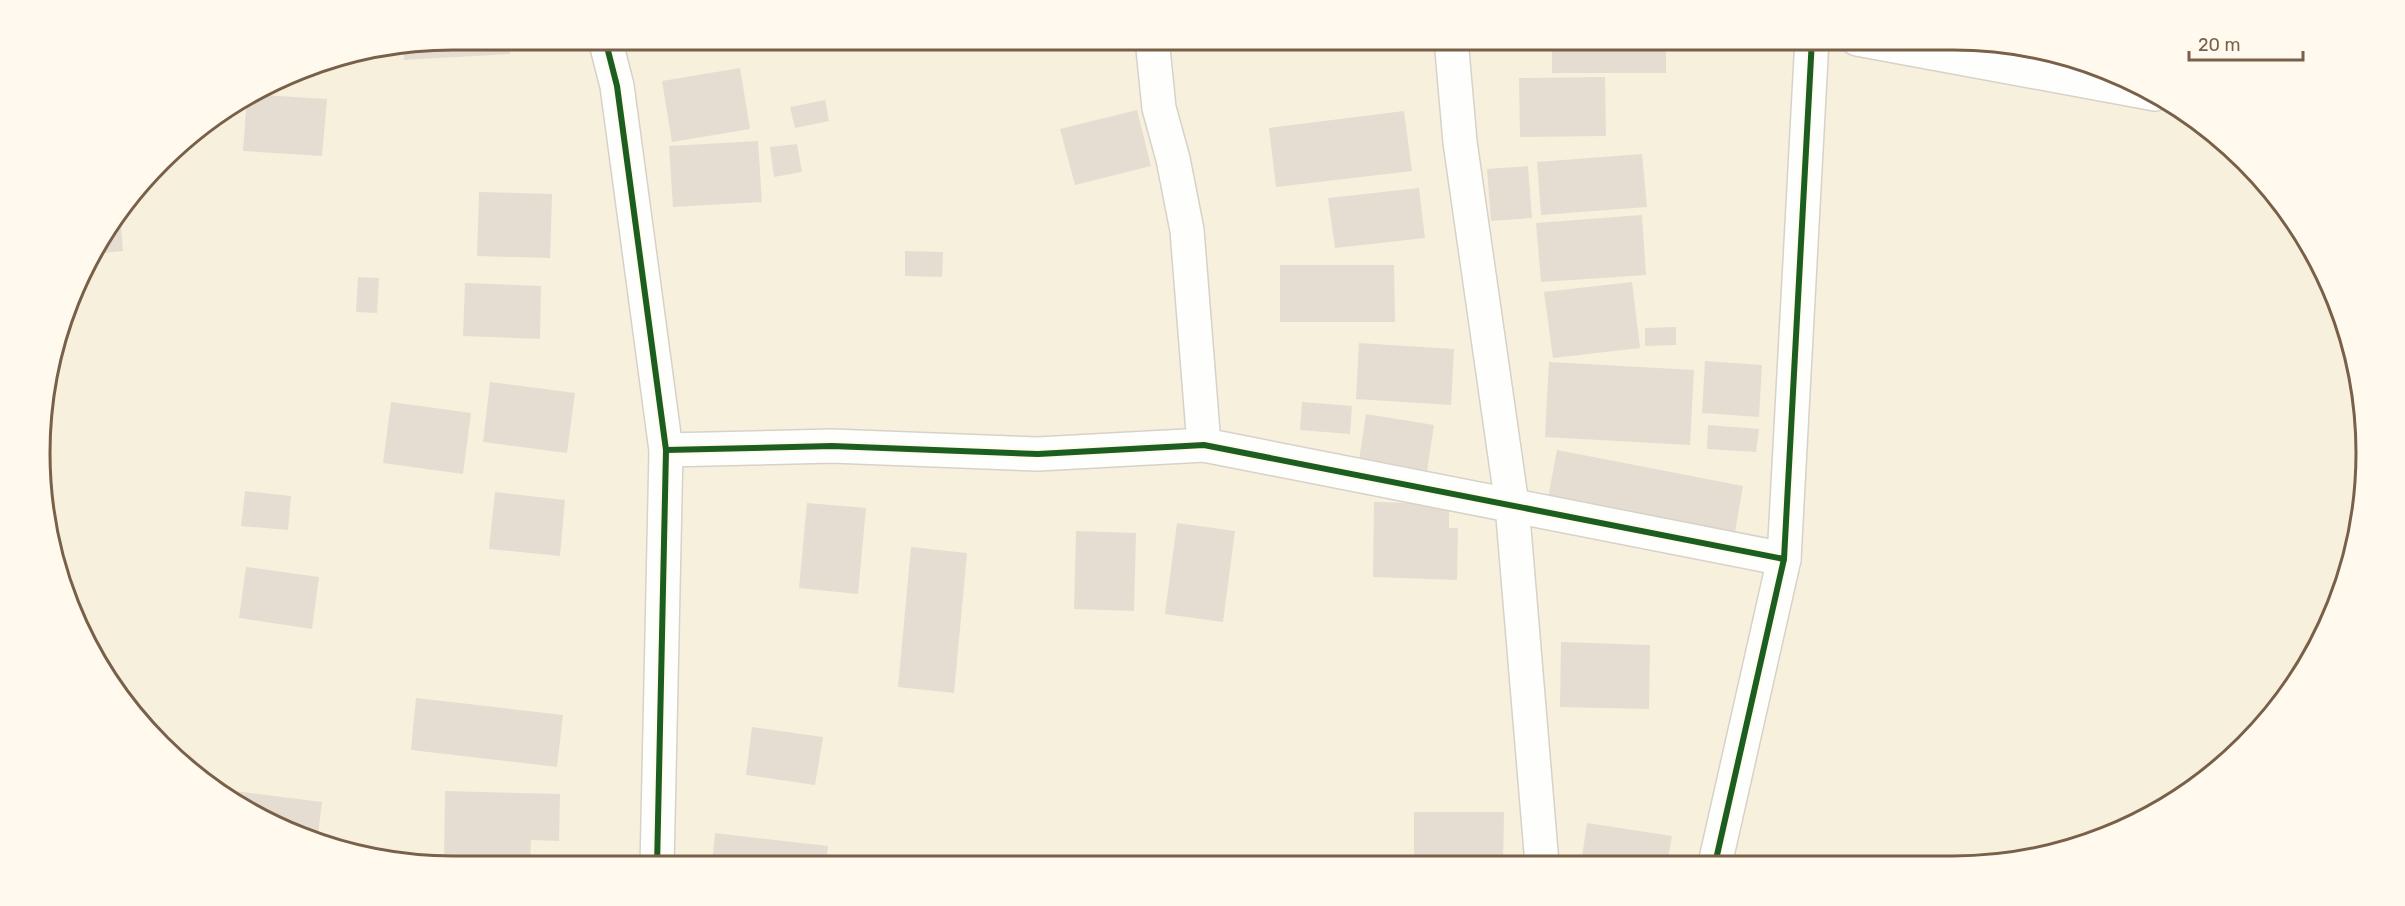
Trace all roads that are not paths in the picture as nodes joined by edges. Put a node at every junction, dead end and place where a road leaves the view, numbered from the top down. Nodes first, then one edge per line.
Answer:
1 (608, 50) edge
2 (1153, 50) edge
3 (1452, 50) edge
4 (1811, 50) edge
5 (1917, 50) edge
6 (2124, 88) edge
7 (1204, 445) junction
8 (666, 450) junction
9 (1512, 505) junction
10 (1784, 559) junction
11 (657, 856) edge
12 (1541, 856) edge
13 (1717, 856) edge

1 - 8 street
2 - 7 street
3 - 9 street
4 - 10 street
5 - 6 street
7 - 8 street
7 - 9 street
8 - 11 street
9 - 10 street
9 - 12 street
10 - 13 street

